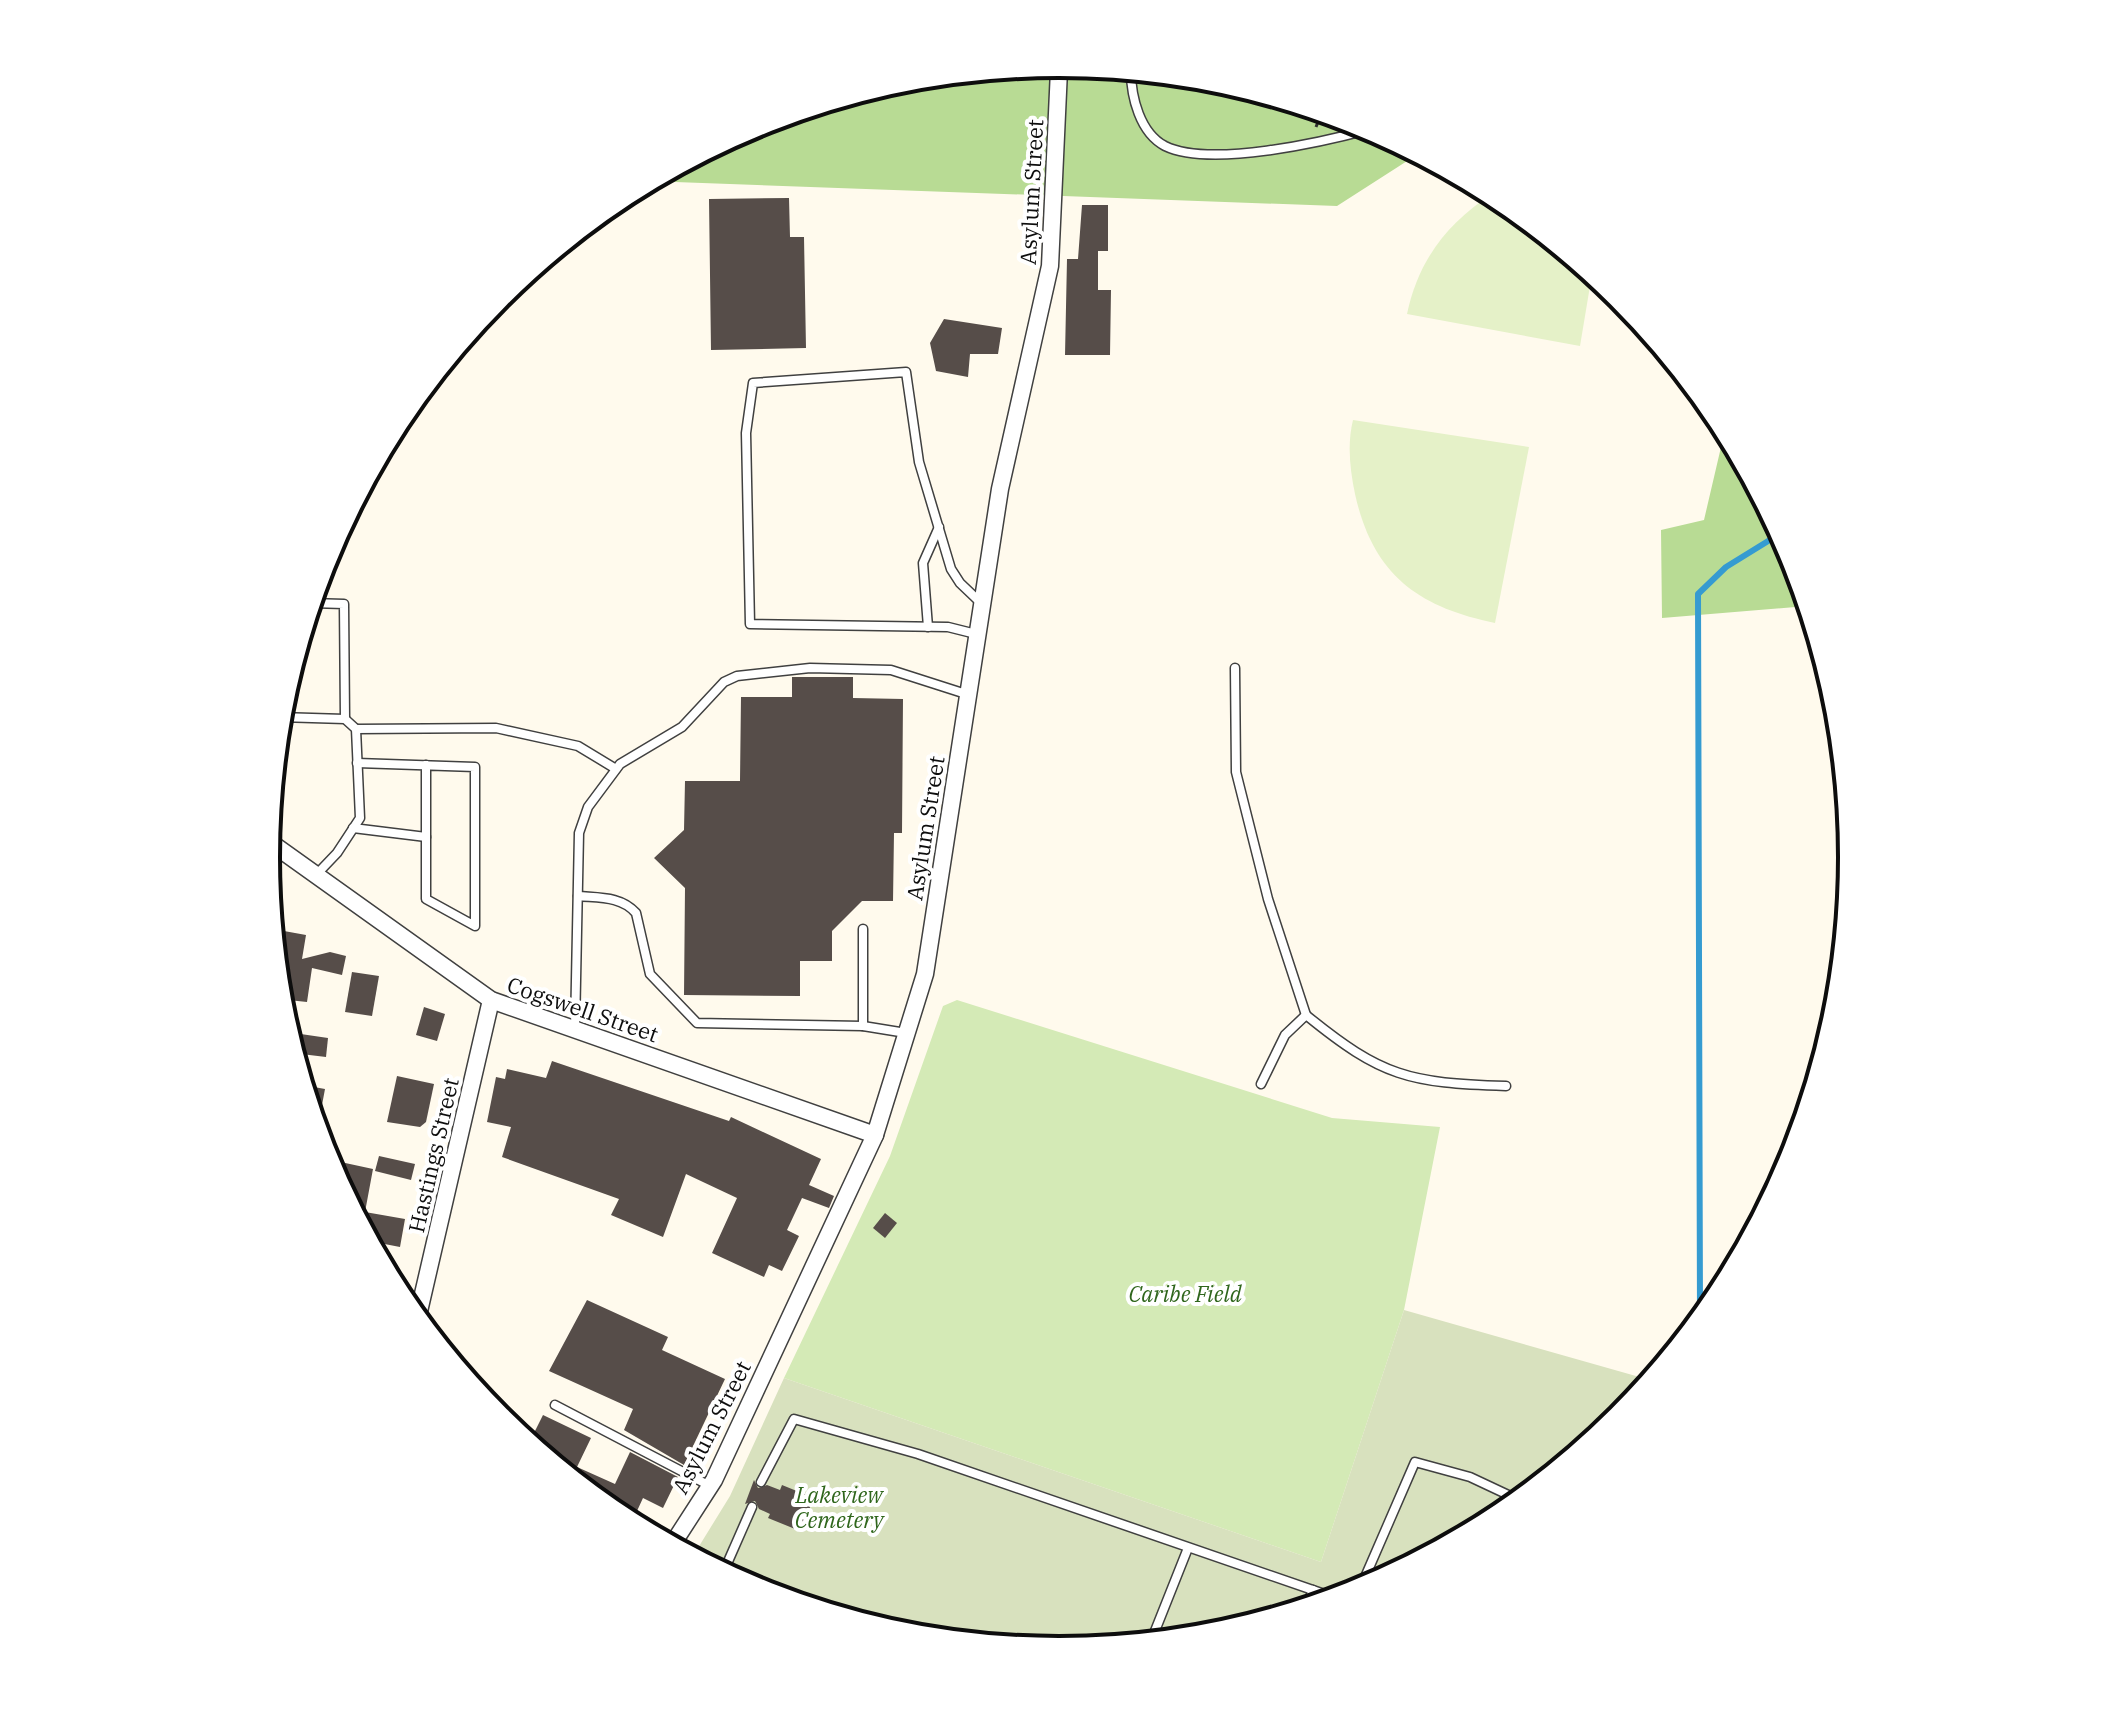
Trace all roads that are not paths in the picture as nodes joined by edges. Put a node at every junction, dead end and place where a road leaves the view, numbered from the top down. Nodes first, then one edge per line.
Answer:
1 (1058, 78) edge
2 (1133, 82) edge
3 (1351, 135) edge
4 (939, 527) junction
5 (322, 603) edge
6 (981, 603) junction
7 (928, 627) junction
8 (976, 634) junction
9 (1235, 668) dead end
10 (966, 694) junction
11 (292, 717) edge
12 (345, 719) junction
13 (356, 729) junction
14 (357, 763) junction
15 (426, 765) junction
16 (616, 769) junction
17 (353, 828) junction
18 (426, 837) junction
19 (280, 849) edge
20 (316, 875) junction
21 (578, 896) junction
22 (863, 929) dead end
23 (491, 1000) junction
24 (1306, 1015) junction
25 (863, 1026) junction
26 (575, 1030) junction
27 (906, 1033) junction
28 (1261, 1084) dead end
29 (1506, 1086) dead end
30 (875, 1135) junction
31 (421, 1304) edge
32 (555, 1405) dead end
33 (761, 1482) dead end
34 (710, 1486) junction
35 (1506, 1494) edge
36 (752, 1507) dead end
37 (677, 1537) edge
38 (1188, 1548) junction
39 (728, 1562) edge
40 (1367, 1572) edge
41 (1313, 1590) junction
42 (1318, 1592) edge
43 (1311, 1594) edge
44 (1156, 1629) edge

1 - 6 street, Asylum Street
2 - 3 lane
4 - 6 lane
4 - 7 lane
4 - 7 lane
5 - 12 lane
6 - 8 street, Asylum Street
7 - 8 lane
8 - 10 street, Asylum Street
9 - 24 lane
10 - 16 lane
10 - 27 street, Asylum Street
11 - 12 lane
12 - 13 lane
13 - 14 lane
13 - 16 lane
14 - 15 lane
14 - 17 lane
15 - 18 lane
15 - 18 lane
16 - 21 lane
17 - 18 lane
17 - 20 lane
19 - 20 street, Cogswell Street
20 - 23 street, Cogswell Street
21 - 25 lane
21 - 26 lane
22 - 25 lane
23 - 26 street, Cogswell Street
23 - 31 street, Hastings Street
24 - 28 lane
24 - 29 lane
25 - 27 lane
26 - 30 street, Cogswell Street
27 - 30 street, Asylum Street
30 - 34 street, Asylum Street
32 - 34 lane
33 - 38 lane
34 - 37 street, Asylum Street
35 - 40 lane
36 - 39 lane
38 - 41 lane
38 - 44 lane
41 - 42 lane
41 - 43 lane

